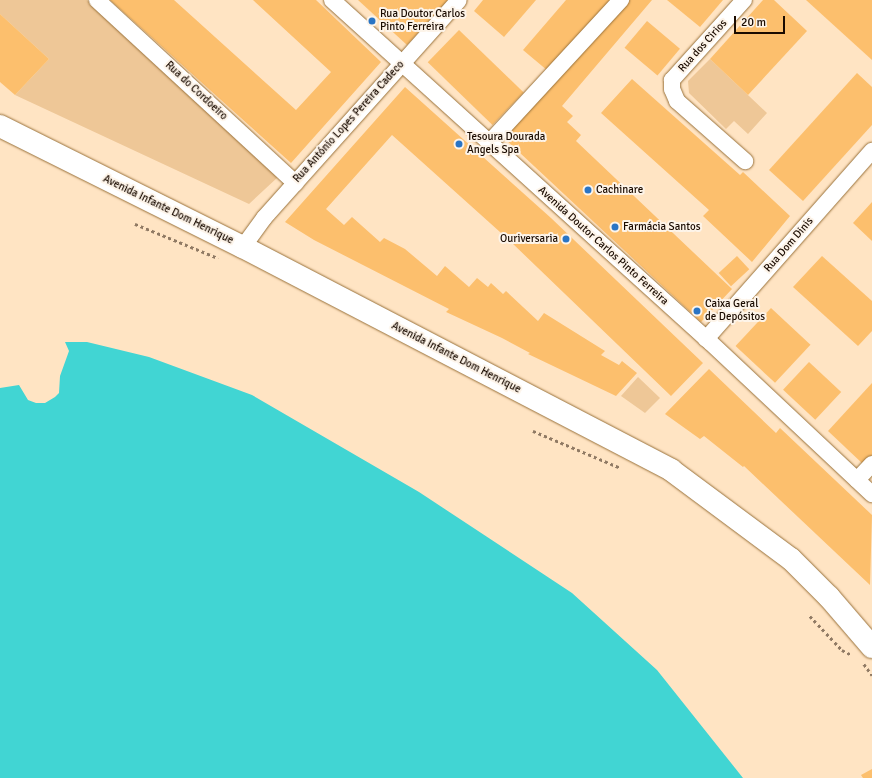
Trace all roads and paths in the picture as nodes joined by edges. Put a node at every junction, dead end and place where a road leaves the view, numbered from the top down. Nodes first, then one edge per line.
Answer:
1 (97, 0) edge
2 (332, 0) edge
3 (459, 0) edge
4 (621, 0) edge
5 (744, 0) edge
6 (402, 64) junction
7 (0, 126) edge
8 (489, 143) junction
9 (872, 151) edge
10 (745, 161) dead end
11 (295, 183) junction
12 (135, 224) dead end
13 (204, 247) dead end
14 (230, 255) junction
15 (706, 339) junction
16 (533, 430) dead end
17 (608, 457) dead end
18 (872, 464) edge
19 (857, 480) junction
20 (872, 494) edge
21 (810, 616) dead end
22 (842, 650) dead end
23 (861, 653) edge
24 (872, 675) edge

1 - 11 street, Rua do Cordoeiro
2 - 6 street, Avenida Doutor Carlos Pinto Ferreira
3 - 6 street, Rua António Lopes Pereira Cadeco
4 - 8 street
5 - 10 street, Rua dos Cirios
6 - 8 street, Avenida Doutor Carlos Pinto Ferreira
6 - 11 street, Rua António Lopes Pereira Cadeco
7 - 14 main road, Avenida Infante Dom Henrique
8 - 15 street, Avenida Doutor Carlos Pinto Ferreira
9 - 15 street, Rua Dom Dinis
11 - 14 street, Rua António Lopes Pereira Cadeco
12 - 14 path
13 - 14 path
14 - 23 main road, Avenida Infante Dom Henrique
15 - 19 street, Avenida Doutor Carlos Pinto Ferreira
16 - 17 path
18 - 19 street
19 - 20 street, Avenida Doutor Carlos Pinto Ferreira
21 - 22 path
23 - 24 path

